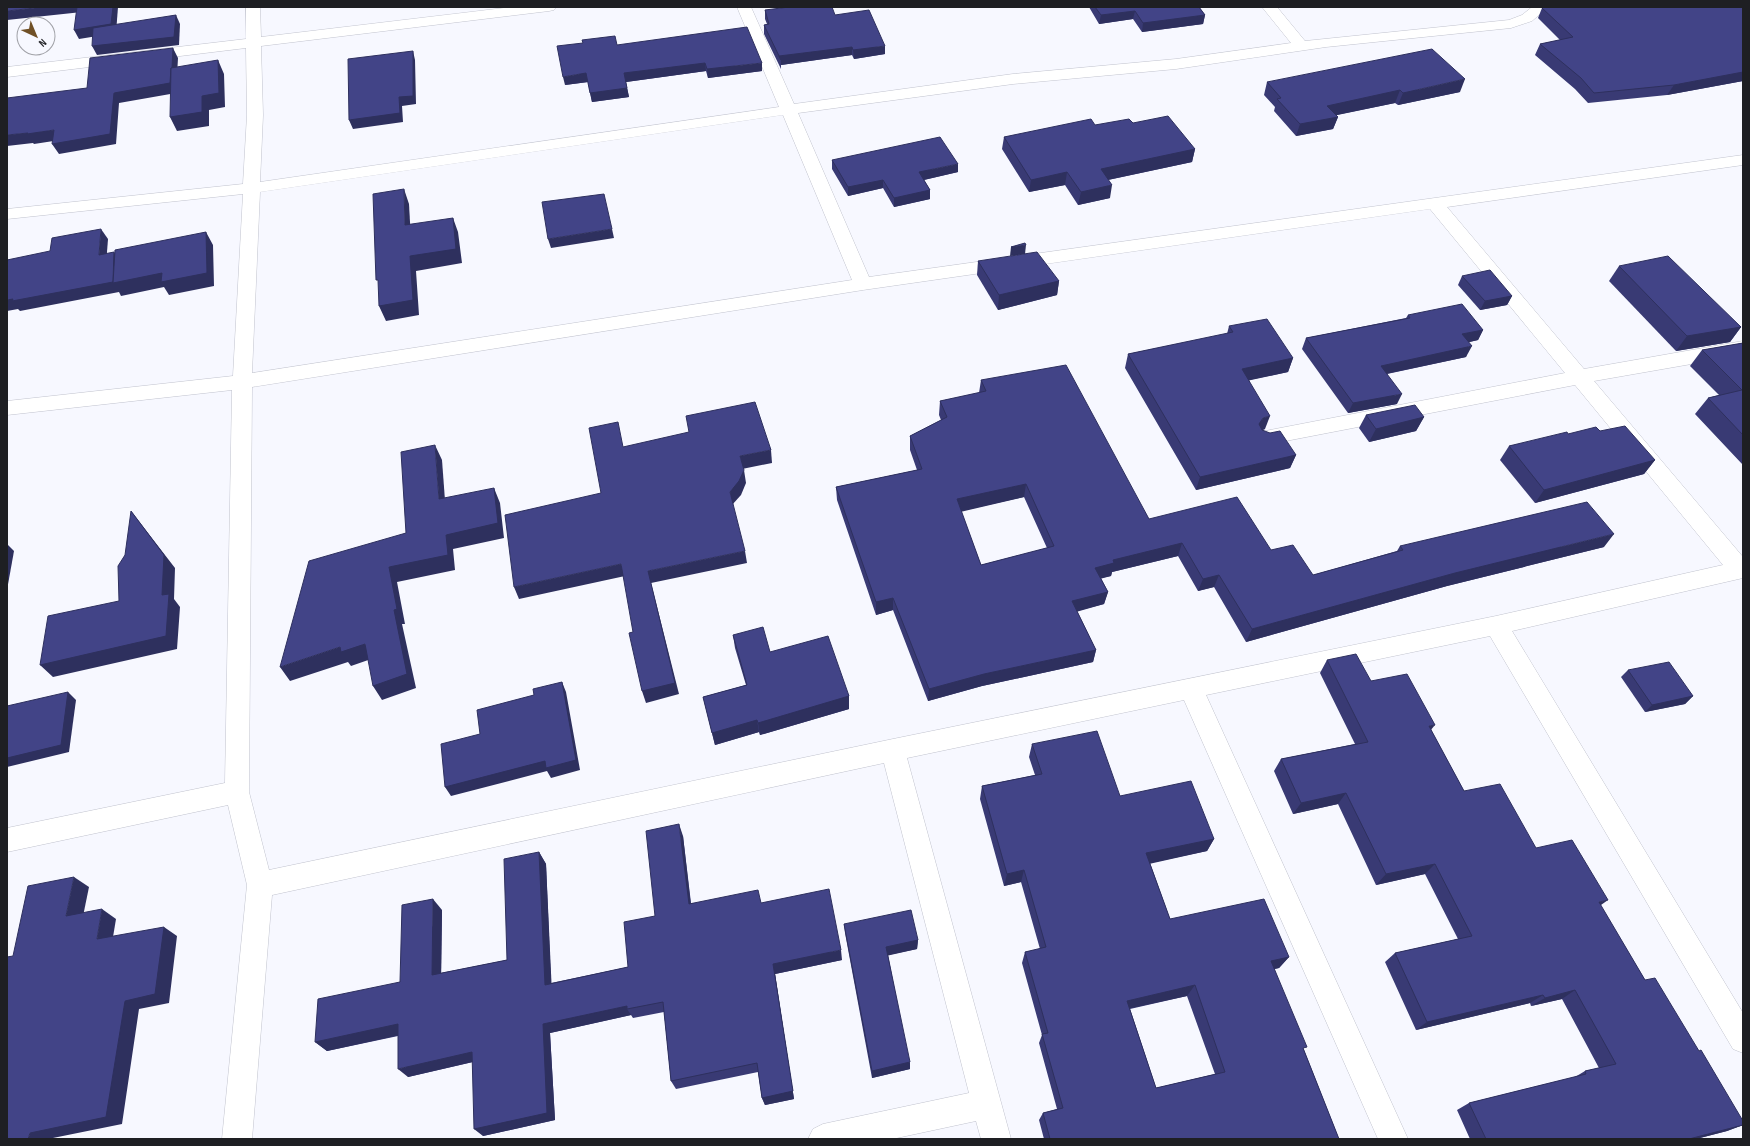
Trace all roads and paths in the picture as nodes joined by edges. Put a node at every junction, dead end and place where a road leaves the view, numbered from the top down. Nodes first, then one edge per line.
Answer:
1 (253, 7) edge
2 (549, 7) edge
3 (744, 7) edge
4 (1269, 7) edge
5 (1541, 7) edge
6 (253, 43) junction
7 (1301, 46) junction
8 (7, 72) edge
9 (788, 110) junction
10 (1743, 160) edge
11 (252, 188) junction
12 (1435, 204) junction
13 (7, 214) edge
14 (863, 284) junction
15 (1743, 348) edge
16 (1580, 377) junction
17 (242, 382) junction
18 (7, 408) edge
19 (1265, 438) edge
20 (1741, 569) edge
21 (1496, 625) junction
22 (1191, 688) junction
23 (893, 750) junction
24 (238, 792) junction
25 (7, 840) edge
26 (260, 885) junction
27 (1743, 1039) edge
28 (986, 1104) junction
29 (237, 1139) edge
30 (822, 1139) edge
31 (996, 1139) edge
32 (1393, 1139) edge

1 - 6 street
2 - 6 street
3 - 9 street
4 - 7 street
5 - 7 street
6 - 8 street
6 - 11 street
7 - 9 street
9 - 11 street
9 - 14 street
10 - 12 street
11 - 13 street
11 - 17 street
12 - 14 street
12 - 16 street
14 - 17 street
15 - 16 street
16 - 19 street
16 - 20 street
17 - 18 street
17 - 24 street
20 - 21 street
21 - 22 street
21 - 27 street
22 - 23 street
22 - 32 street
23 - 26 street
23 - 28 street
24 - 25 street
24 - 26 street
26 - 29 street
28 - 30 street
28 - 31 street

